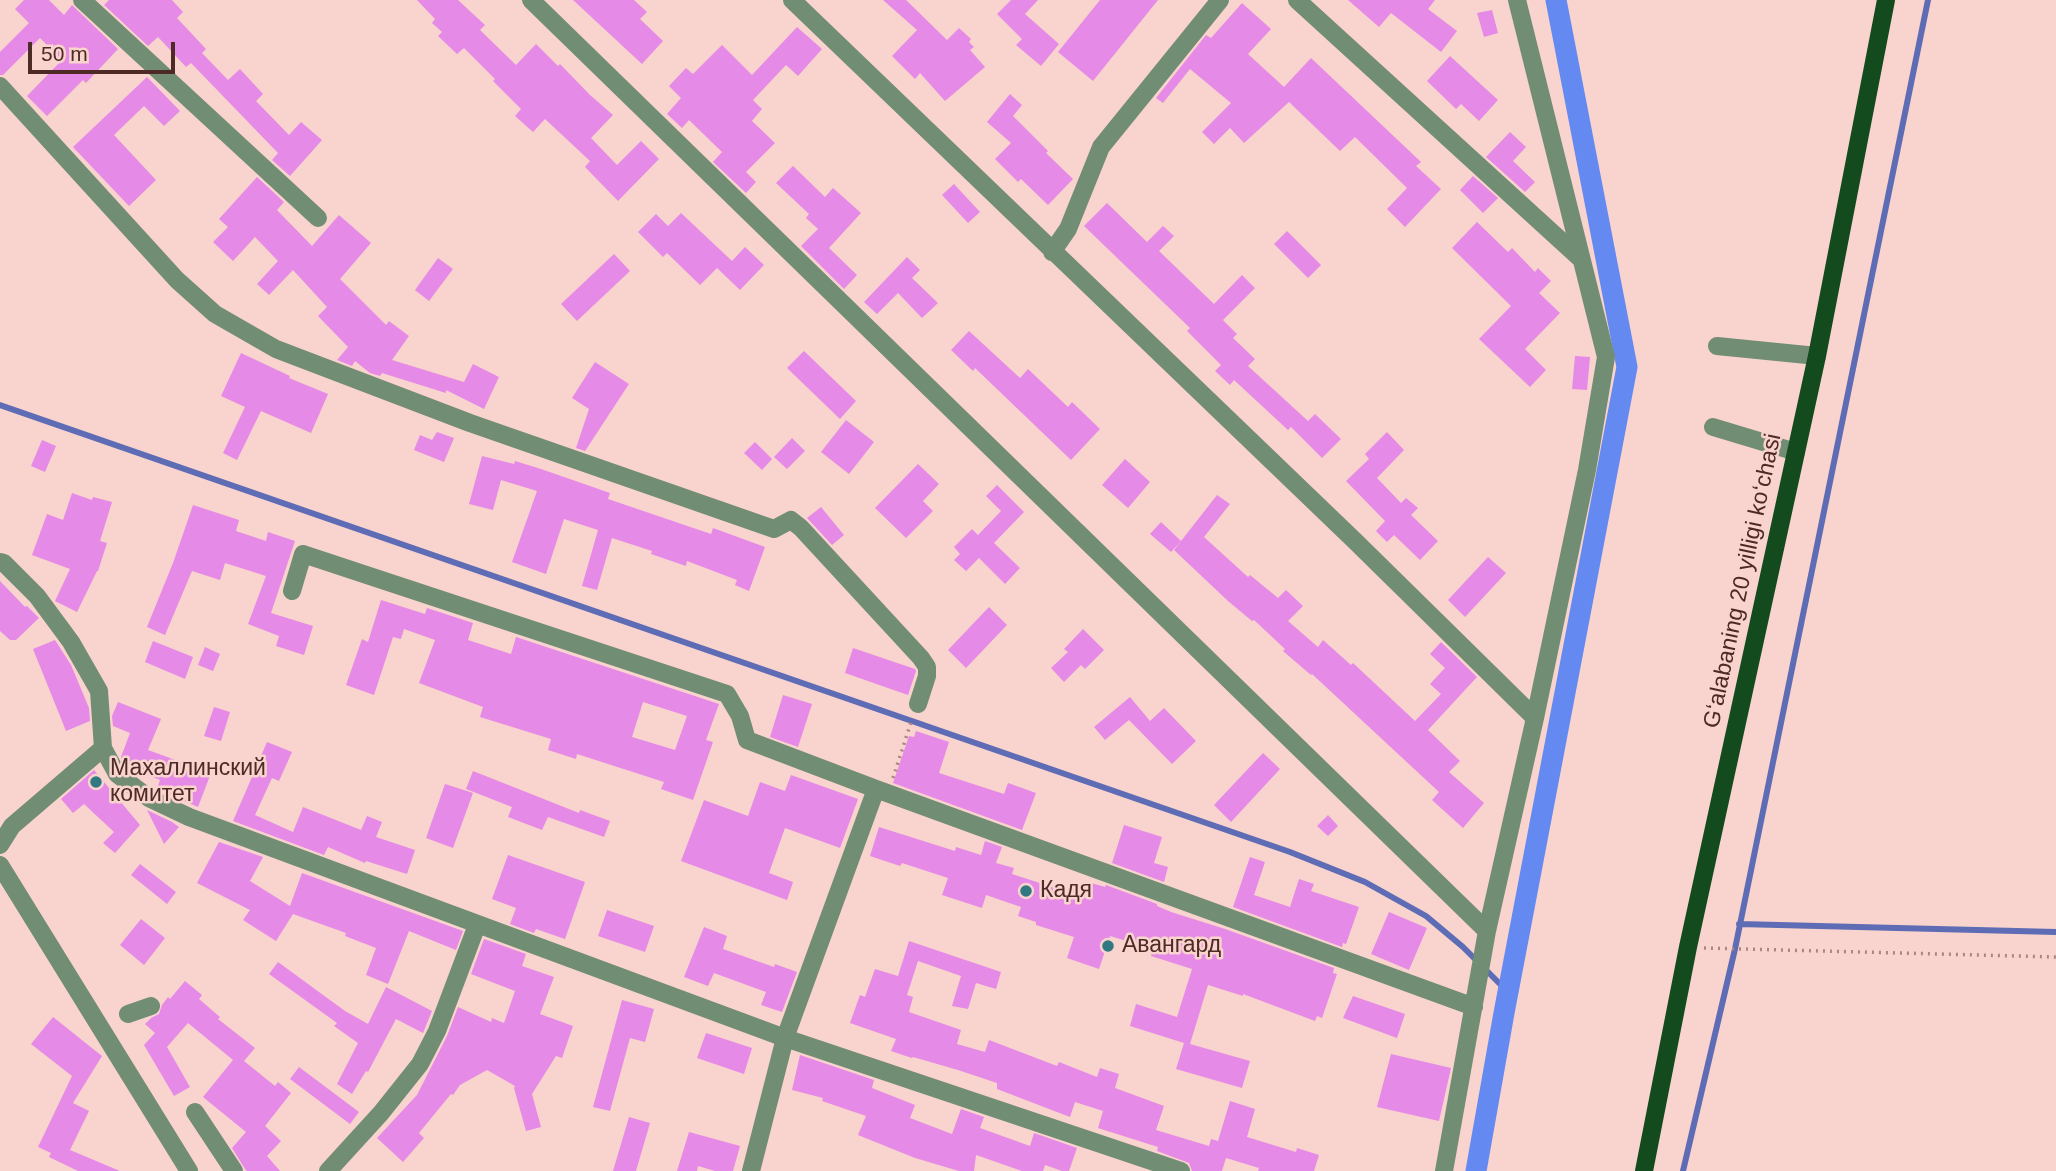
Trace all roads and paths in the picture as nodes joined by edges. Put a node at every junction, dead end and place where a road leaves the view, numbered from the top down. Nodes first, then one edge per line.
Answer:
1 (82, 0) edge
2 (531, 0) edge
3 (792, 0) edge
4 (1220, 0) edge
5 (1297, 0) edge
6 (1517, 0) edge
7 (1885, 0) edge
8 (0, 86) edge
9 (318, 218) dead end
10 (1052, 251) junction
11 (1581, 259) junction
12 (1717, 346) dead end
13 (1817, 356) junction
14 (1713, 427) dead end
15 (1796, 452) junction
16 (0, 562) edge
17 (292, 590) dead end
18 (918, 704) dead end
19 (1535, 718) junction
20 (909, 728) dead end
21 (103, 748) junction
22 (876, 789) junction
23 (0, 845) edge
24 (0, 865) edge
25 (477, 925) junction
26 (1487, 930) junction
27 (1688, 947) junction
28 (2056, 957) edge
29 (152, 1006) dead end
30 (1474, 1007) junction
31 (128, 1014) dead end
32 (785, 1038) junction
33 (195, 1112) dead end
34 (189, 1171) edge
35 (234, 1171) edge
36 (328, 1171) edge
37 (751, 1171) edge
38 (1181, 1171) edge
39 (1444, 1171) edge
40 (1644, 1171) edge

1 - 9 street
2 - 26 street
3 - 10 street
4 - 10 street
5 - 11 street
6 - 11 street
7 - 13 main road, Gʻalabaning 20 yilligi koʻchasi
8 - 18 street
10 - 19 street
11 - 19 street
12 - 13 street
13 - 15 main road, Gʻalabaning 20 yilligi koʻchasi
14 - 15 street
15 - 27 main road, Gʻalabaning 20 yilligi koʻchasi
16 - 21 street
17 - 22 street
19 - 26 street
20 - 22 path
21 - 23 street
21 - 25 street
22 - 30 street
22 - 32 street
24 - 34 street
25 - 32 street
25 - 36 street
26 - 30 street
27 - 28 path
27 - 40 main road, Gʻalabaning 20 yilligi koʻchasi
29 - 31 street
30 - 39 street
32 - 37 street
32 - 38 street
33 - 35 street

